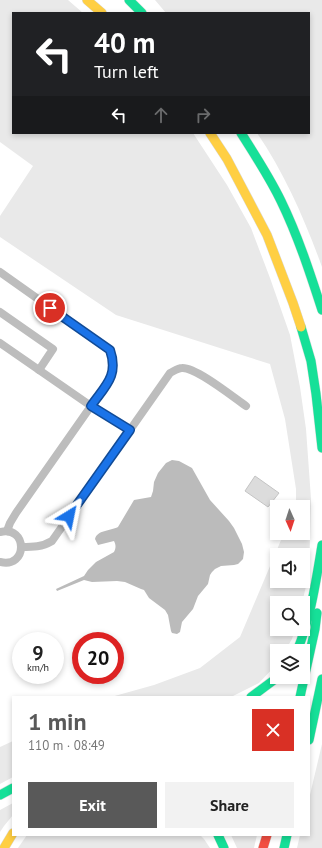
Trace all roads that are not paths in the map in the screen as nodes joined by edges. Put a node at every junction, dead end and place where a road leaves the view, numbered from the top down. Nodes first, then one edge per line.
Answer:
1 (87, 0) edge
2 (131, 1) edge
3 (101, 12) edge
4 (141, 12) edge
5 (211, 134) edge
6 (242, 134) edge
7 (0, 272) edge
8 (322, 310) edge
9 (0, 312) edge
10 (0, 343) edge
11 (39, 370) junction
12 (91, 406) junction
13 (246, 406) dead end
14 (130, 430) junction
15 (322, 448) edge
16 (4, 532) edge
17 (322, 545) edge
18 (22, 547) junction
19 (0, 562) edge
20 (300, 644) edge
21 (322, 679) edge
22 (270, 684) edge
23 (252, 696) edge
24 (300, 696) edge
25 (310, 735) edge
26 (12, 789) edge
27 (0, 795) edge
28 (12, 835) edge
29 (218, 836) edge
30 (267, 836) edge
31 (287, 836) edge
32 (4, 848) edge
33 (224, 848) edge
34 (264, 848) edge
35 (284, 848) edge

1 - 3 main road
2 - 4 main road
5 - 15 main road
6 - 8 main road
7 - 12 lane
9 - 11 lane
10 - 11 lane
11 - 12 lane
12 - 14 lane
12 - 16 lane
13 - 14 lane
14 - 18 lane
16 - 18 lane
17 - 20 main road
17 - 24 main road
18 - 19 lane
21 - 25 main road
22 - 23 main road
26 - 27 main road
28 - 32 main road
29 - 33 main road
30 - 34 main road
31 - 35 main road

